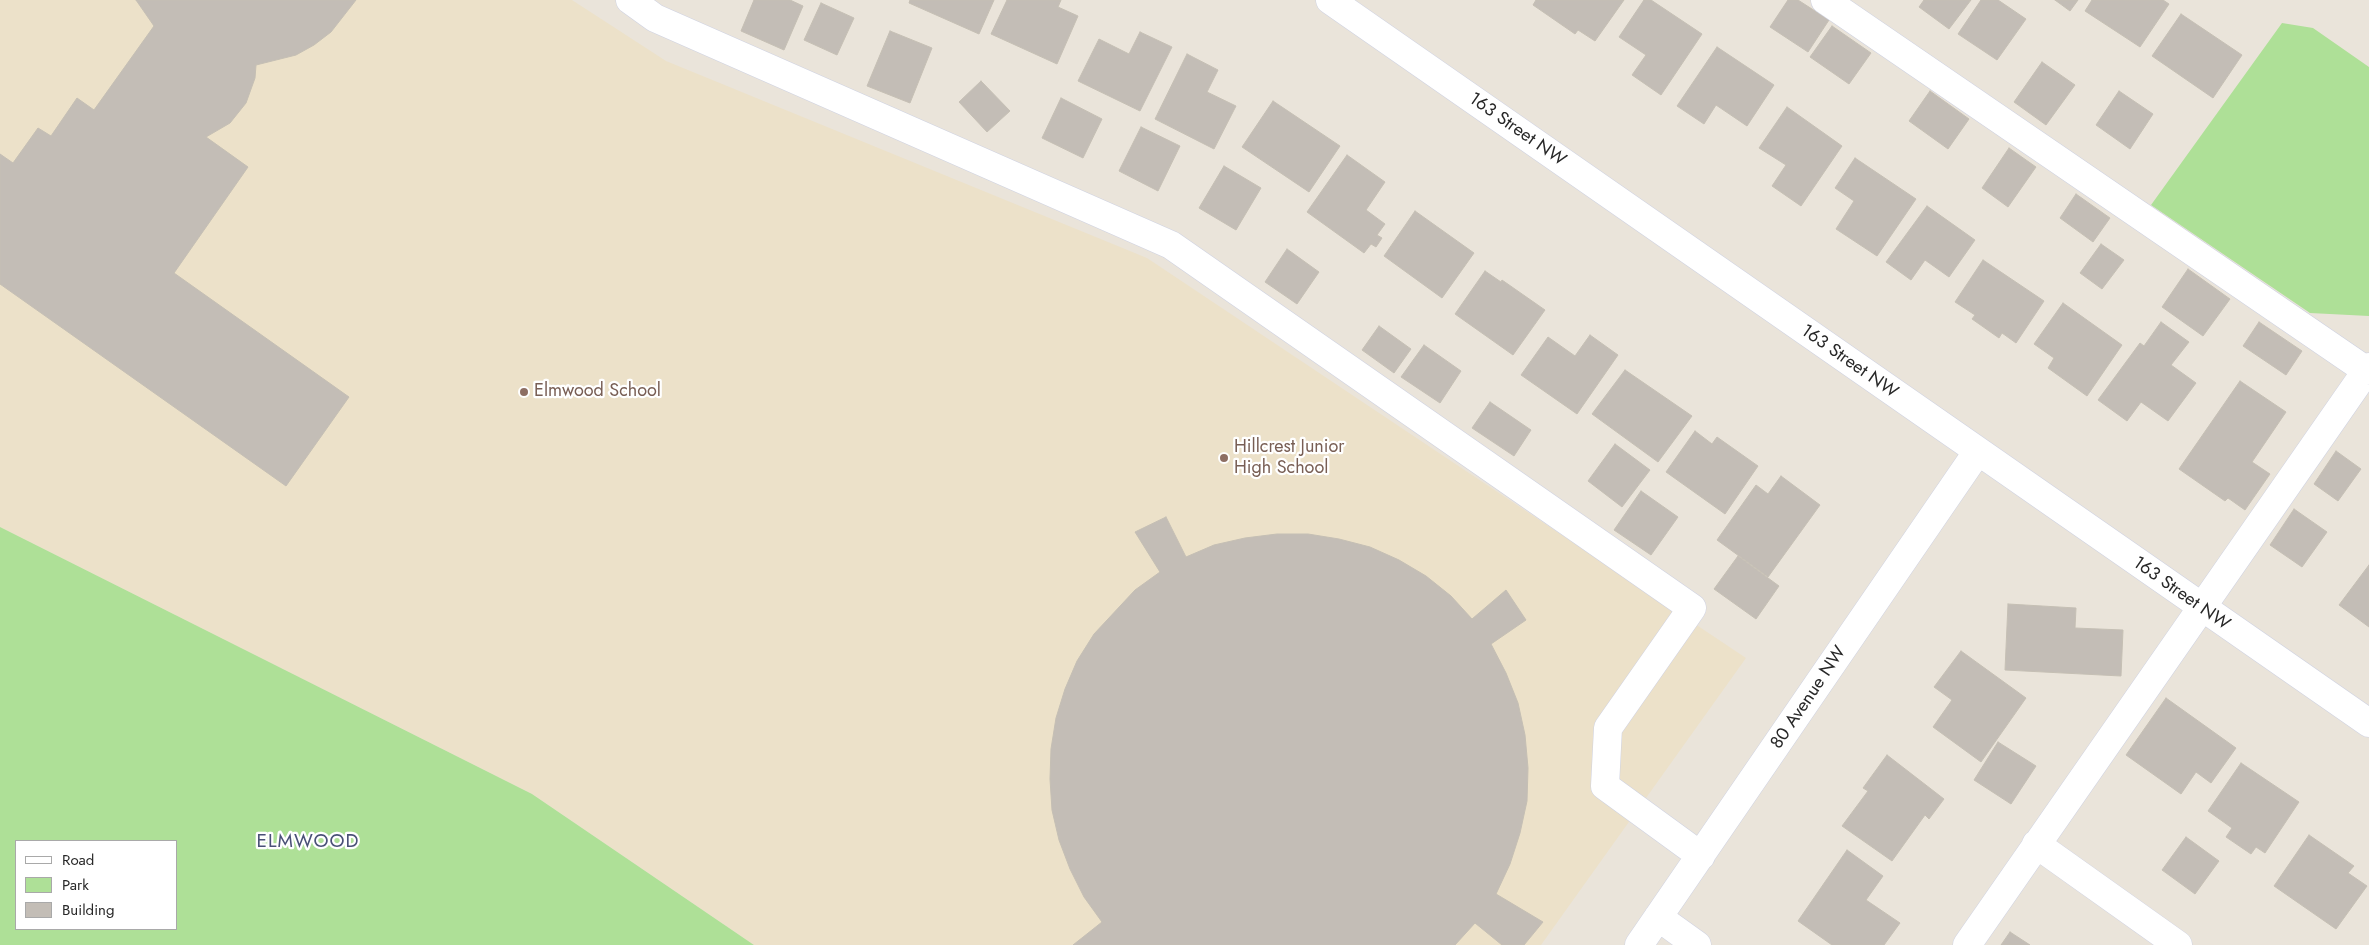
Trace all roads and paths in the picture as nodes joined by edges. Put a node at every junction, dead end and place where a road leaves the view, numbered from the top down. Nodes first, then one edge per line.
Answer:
1 (630, 0) edge
2 (1330, 0) edge
3 (1825, 0) edge
4 (2368, 369) edge
5 (1978, 451) junction
6 (2200, 607) junction
7 (2369, 723) edge
8 (2036, 844) junction
9 (1701, 856) junction
10 (1658, 918) junction
11 (1638, 945) edge
12 (1697, 945) edge
13 (1967, 945) edge
14 (2178, 945) edge

1 - 9 street
2 - 5 street, 163 Street NW
3 - 4 street
4 - 6 street
5 - 6 street, 163 Street NW
5 - 9 street, 80 Avenue NW
6 - 7 street, 163 Street NW
6 - 8 street
8 - 13 street
8 - 14 street
9 - 10 street, 80 Avenue NW
10 - 11 street, 80 Avenue NW
10 - 12 street

